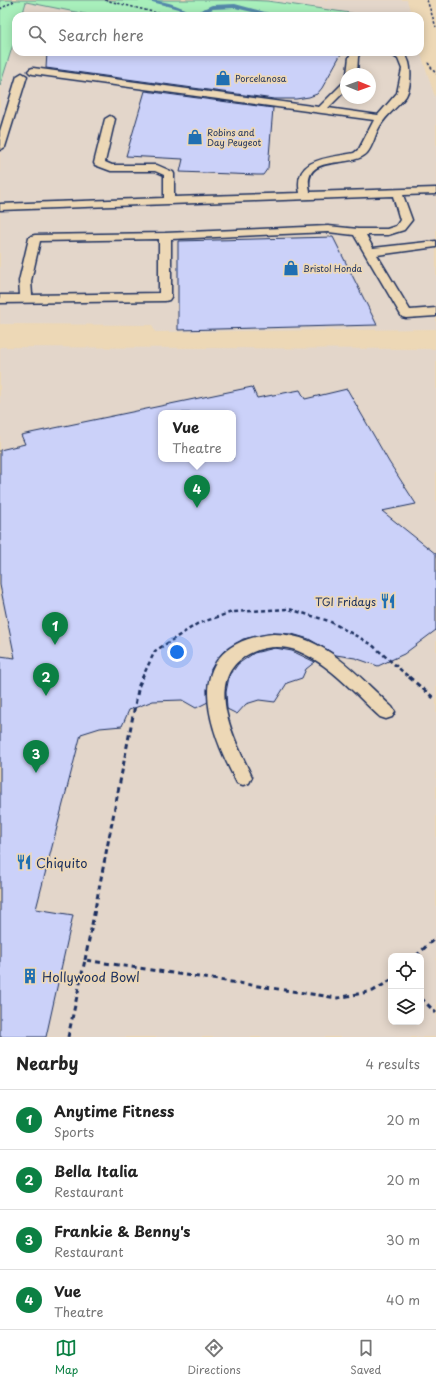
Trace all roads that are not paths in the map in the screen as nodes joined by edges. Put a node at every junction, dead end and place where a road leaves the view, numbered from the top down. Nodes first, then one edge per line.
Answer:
1 (353, 56) edge
2 (400, 56) edge
3 (354, 68) edge
4 (33, 71) dead end
5 (22, 76) dead end
6 (340, 91) edge
7 (320, 111) junction
8 (380, 118) junction
9 (110, 119) dead end
10 (0, 147) edge
11 (436, 191) edge
12 (397, 193) junction
13 (306, 196) junction
14 (170, 201) junction
15 (0, 207) edge
16 (358, 232) junction
17 (166, 236) junction
18 (436, 244) edge
19 (370, 252) junction
20 (0, 298) edge
21 (26, 298) junction
22 (436, 312) edge
23 (386, 712) dead end
24 (243, 777) dead end

1 - 3 lane
2 - 8 lane
4 - 7 lane
5 - 10 lane
6 - 7 lane
7 - 8 lane
8 - 13 lane
9 - 14 lane
11 - 12 lane
12 - 13 lane
12 - 16 lane
13 - 14 lane
14 - 15 lane
16 - 17 lane
16 - 19 lane
17 - 21 lane
17 - 21 lane
18 - 19 lane
19 - 22 lane
20 - 21 lane
23 - 24 lane

